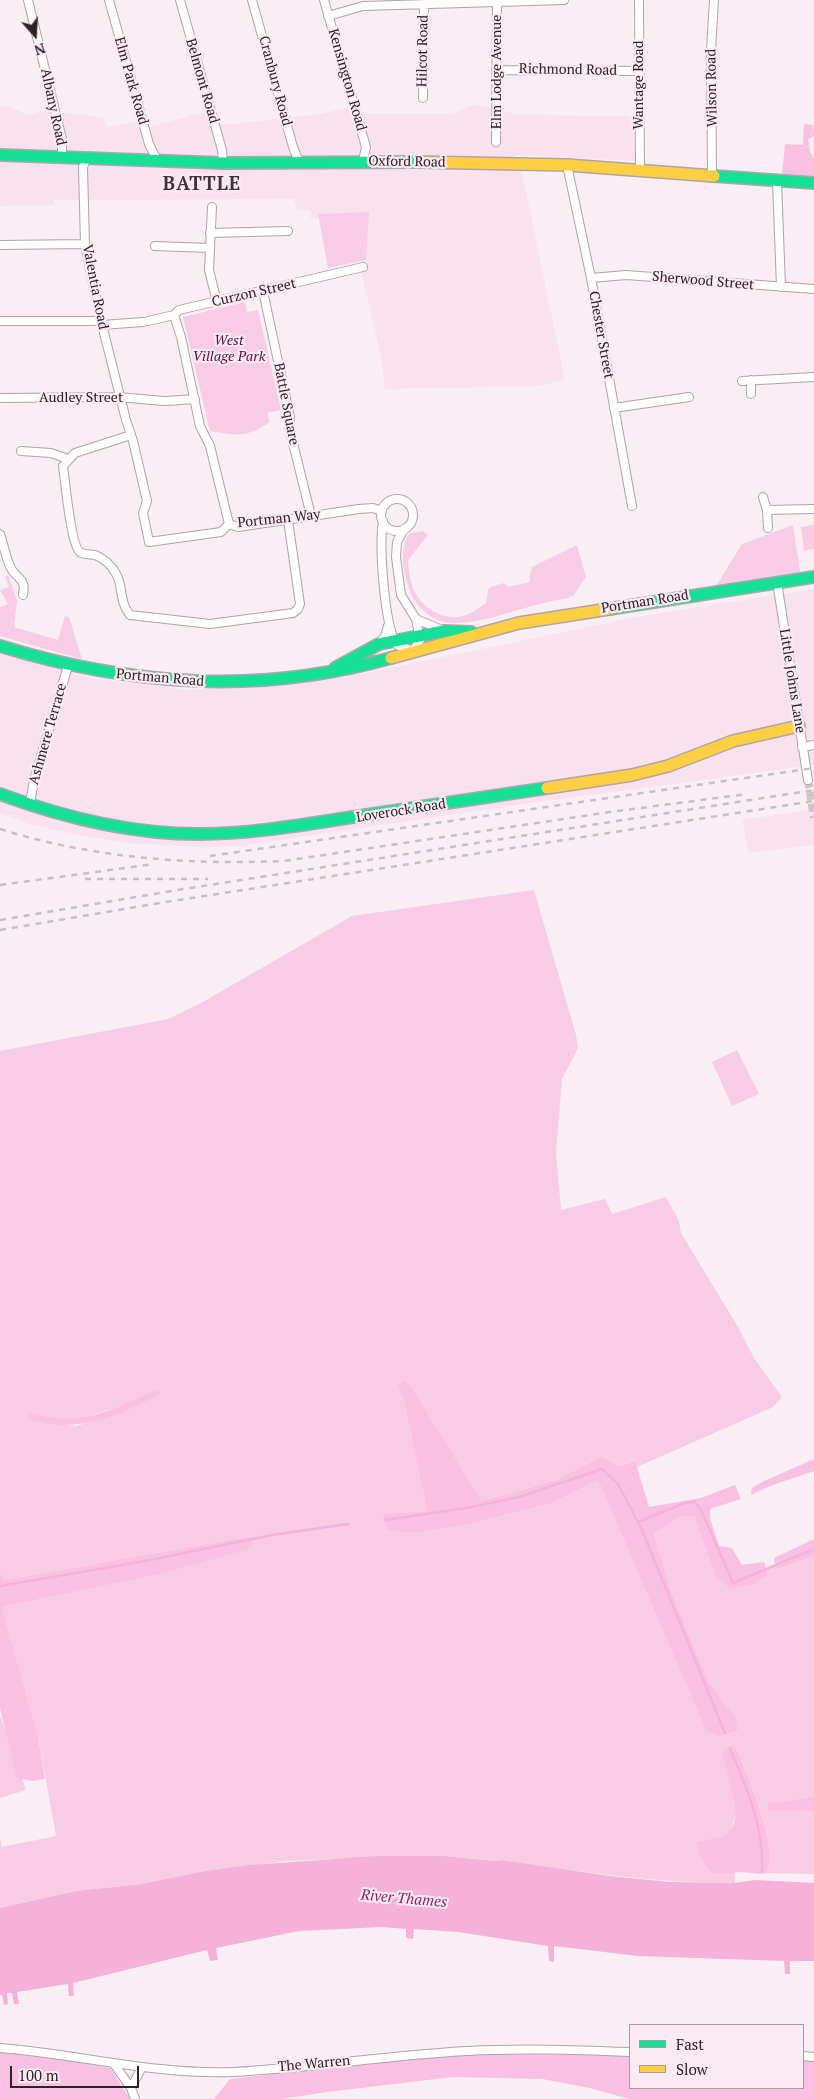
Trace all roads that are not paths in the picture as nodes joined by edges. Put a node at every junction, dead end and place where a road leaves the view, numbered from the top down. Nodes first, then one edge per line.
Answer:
1 (28, 0) edge
2 (109, 0) edge
3 (180, 0) edge
4 (252, 0) edge
5 (324, 0) edge
6 (564, 0) edge
7 (639, 0) edge
8 (714, 0) edge
9 (509, 1) edge
10 (400, 2) edge
11 (497, 2) junction
12 (424, 4) junction
13 (328, 16) junction
14 (496, 70) junction
15 (639, 71) junction
16 (423, 98) dead end
17 (496, 142) dead end
18 (0, 155) edge
19 (62, 156) junction
20 (87, 157) junction
21 (157, 160) junction
22 (364, 161) junction
23 (222, 162) junction
24 (299, 162) junction
25 (567, 165) junction
26 (640, 169) junction
27 (712, 176) junction
28 (777, 181) junction
29 (814, 183) edge
30 (212, 207) dead end
31 (288, 231) dead end
32 (210, 233) junction
33 (85, 244) junction
34 (0, 245) edge
35 (155, 246) dead end
36 (210, 248) junction
37 (363, 266) dead end
38 (591, 278) junction
39 (780, 287) junction
40 (814, 289) edge
41 (263, 291) junction
42 (217, 302) junction
43 (174, 315) junction
44 (0, 321) edge
45 (101, 323) junction
46 (814, 377) edge
47 (752, 380) junction
48 (742, 381) dead end
49 (751, 394) dead end
50 (119, 397) junction
51 (689, 397) dead end
52 (0, 398) edge
53 (195, 399) junction
54 (614, 408) junction
55 (131, 435) junction
56 (21, 451) dead end
57 (68, 459) junction
58 (763, 497) dead end
59 (632, 506) dead end
60 (814, 509) edge
61 (382, 510) junction
62 (767, 510) junction
63 (311, 516) junction
64 (288, 520) junction
65 (383, 521) junction
66 (230, 524) junction
67 (768, 528) dead end
68 (404, 529) junction
69 (0, 534) edge
70 (149, 542) joint
71 (814, 577) edge
72 (777, 582) junction
73 (23, 595) dead end
74 (416, 619) junction
75 (390, 621) junction
76 (444, 630) junction
77 (477, 632) junction
78 (420, 635) junction
79 (395, 642) junction
80 (379, 644) junction
81 (0, 646) edge
82 (413, 652) junction
83 (68, 666) junction
84 (324, 672) junction
85 (799, 726) junction
86 (814, 745) edge
87 (802, 746) junction
88 (808, 780) tunnel mouth
89 (0, 794) edge
90 (30, 803) junction
91 (0, 2048) edge
92 (629, 2052) edge
93 (114, 2064) junction
94 (142, 2067) junction
95 (131, 2088) junction
96 (135, 2099) edge

1 - 19 street, Albany Road
2 - 21 street, Elm Park Road
3 - 23 street, Belmont Road
4 - 24 street, Cranbury Road
5 - 13 street, Kensington Road
6 - 9 street
7 - 15 street, Wantage Road
8 - 27 street, Wilson Road
9 - 11 street
10 - 12 street
10 - 13 street
11 - 12 street
11 - 14 street, Elm Lodge Avenue
12 - 16 street, Hilcot Road
13 - 22 street, Kensington Road
14 - 15 street, Richmond Road
14 - 17 street, Elm Lodge Avenue
15 - 26 street, Wantage Road
18 - 19 street, Oxford Road
19 - 20 street, Oxford Road
20 - 21 street, Oxford Road
20 - 33 street, Valentia Road
21 - 23 street, Oxford Road
22 - 24 street, Oxford Road
22 - 25 street, Oxford Road
23 - 24 street, Oxford Road
25 - 26 street, Oxford Road
25 - 38 street, Chester Street
26 - 27 street, Oxford Road
27 - 28 street, Oxford Road
28 - 29 street, Oxford Road
28 - 39 street
30 - 32 street
31 - 32 street
32 - 36 street
33 - 34 street
33 - 45 street, Valentia Road
35 - 36 street
36 - 42 street
37 - 41 street, Curzon Street
38 - 39 street, Sherwood Street
38 - 54 street, Chester Street
39 - 40 street, Sherwood Street
41 - 42 street, Curzon Street
41 - 63 street, Battle Square
42 - 43 street, Curzon Street
43 - 45 street, Curzon Street
43 - 53 street
44 - 45 street, Curzon Street
45 - 50 street, Valentia Road
46 - 47 street
47 - 48 street
47 - 49 street
50 - 52 street, Audley Street
50 - 53 street, Audley Street
50 - 55 street, Valentia Road
51 - 54 street
53 - 66 street
54 - 59 street, Chester Street
55 - 57 street
55 - 70 street, Valentia Road
56 - 57 street
57 - 64 street
58 - 62 street
60 - 62 street
61 - 63 street, Portman Way
61 - 65 street
61 - 68 street
62 - 67 street
63 - 64 street, Portman Way
64 - 66 street, Portman Way
65 - 68 street
65 - 75 street
66 - 70 street, Portman Way
68 - 74 street
69 - 73 street
71 - 72 street, Portman Road
72 - 77 street, Portman Road
72 - 85 street, Little Johns Lane
74 - 76 street
74 - 78 street
75 - 79 street
75 - 80 street
76 - 77 street, Portman Road
76 - 78 street, Portman Road
77 - 82 street, Portman Road
78 - 79 street, Portman Road
78 - 82 street
79 - 80 street, Portman Road
79 - 82 street
80 - 84 street, Portman Road
81 - 83 street, Portman Road
82 - 84 street, Portman Road
83 - 84 street, Portman Road
83 - 90 street, Ashmere Terrace
85 - 87 street, Little Johns Lane
85 - 90 street, Loverock Road
86 - 87 street
87 - 88 street, Little Johns Lane
89 - 90 street, Loverock Road
91 - 93 street, The Warren
92 - 94 street, The Warren
93 - 94 street, The Warren
93 - 95 street
94 - 95 street
95 - 96 street

